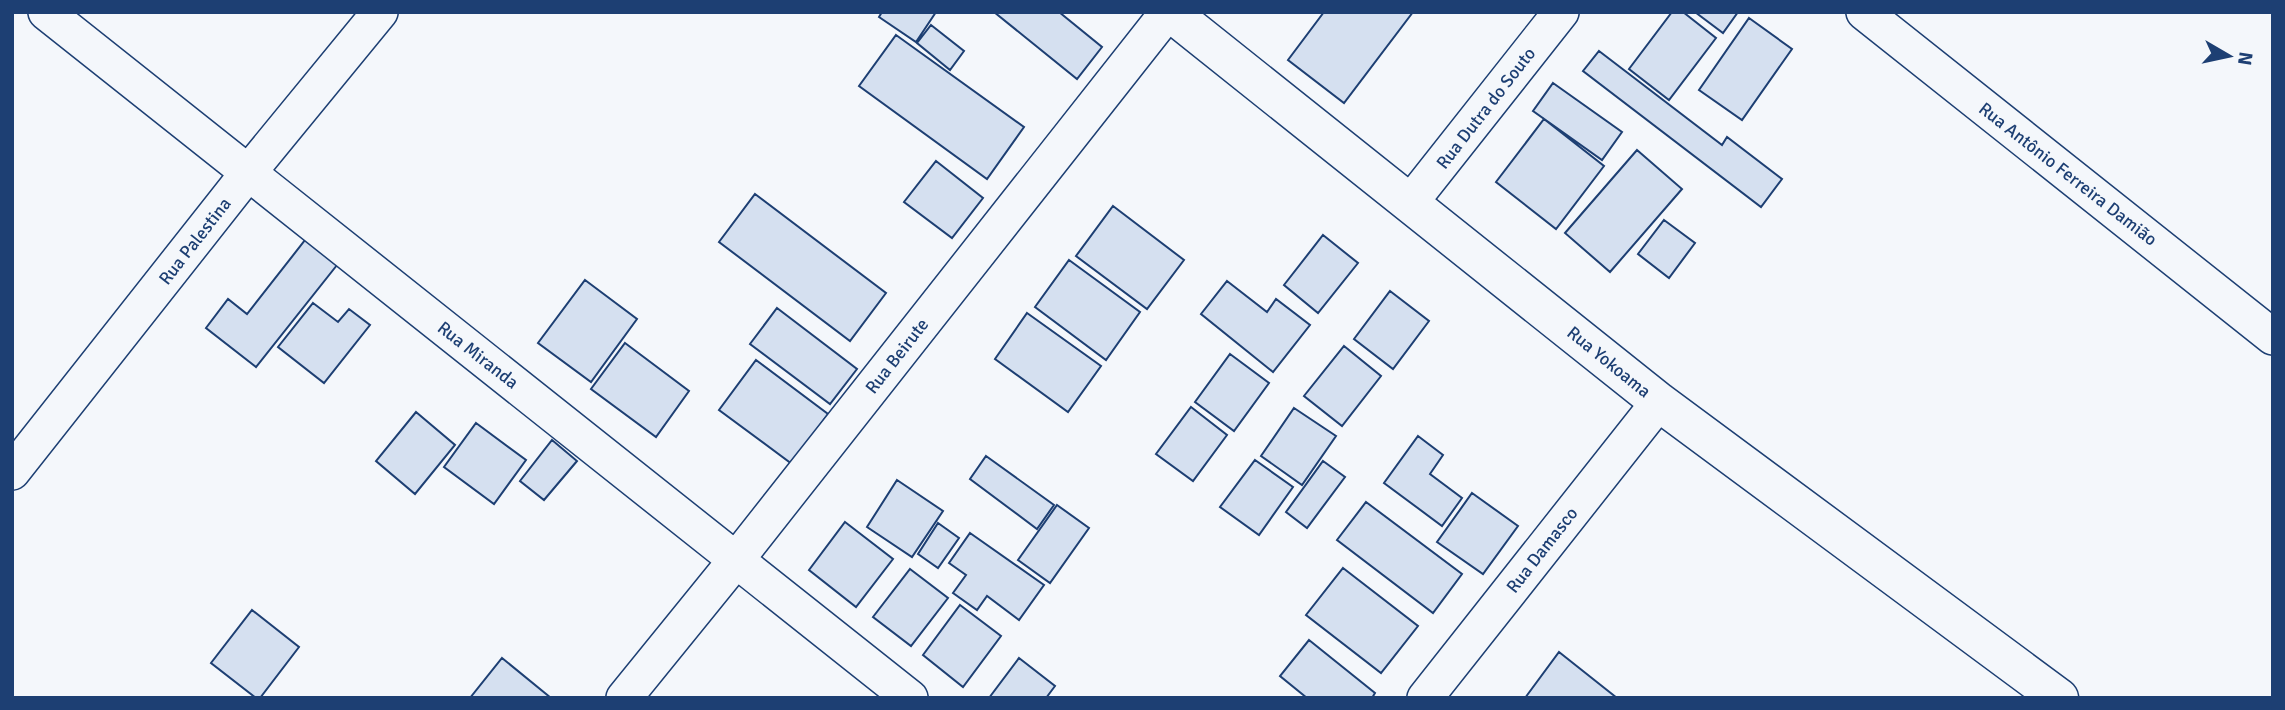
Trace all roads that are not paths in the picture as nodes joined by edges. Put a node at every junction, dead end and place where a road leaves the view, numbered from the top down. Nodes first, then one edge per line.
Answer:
1 (46, 12) edge
2 (380, 12) edge
3 (1169, 12) edge
4 (1561, 12) edge
5 (1864, 12) edge
6 (248, 173) junction
7 (1410, 203) junction
8 (2273, 337) edge
9 (1659, 402) junction
10 (12, 472) edge
11 (736, 560) junction
12 (624, 698) edge
13 (910, 698) edge
14 (1425, 698) edge
15 (2059, 698) edge

1 - 6 street, Rua Miranda
2 - 6 street, Rua Palestina
3 - 7 street, Rua Yokoama
3 - 11 street, Rua Beirute
4 - 7 street, Rua Dutra do Souto
5 - 8 street, Rua Antônio Ferreira Damião
6 - 10 street, Rua Palestina
6 - 11 street, Rua Miranda
7 - 9 street, Rua Yokoama
9 - 14 street, Rua Damasco
9 - 15 street, Rua Yokoama
11 - 12 street, Rua Beirute
11 - 13 street, Rua Miranda

